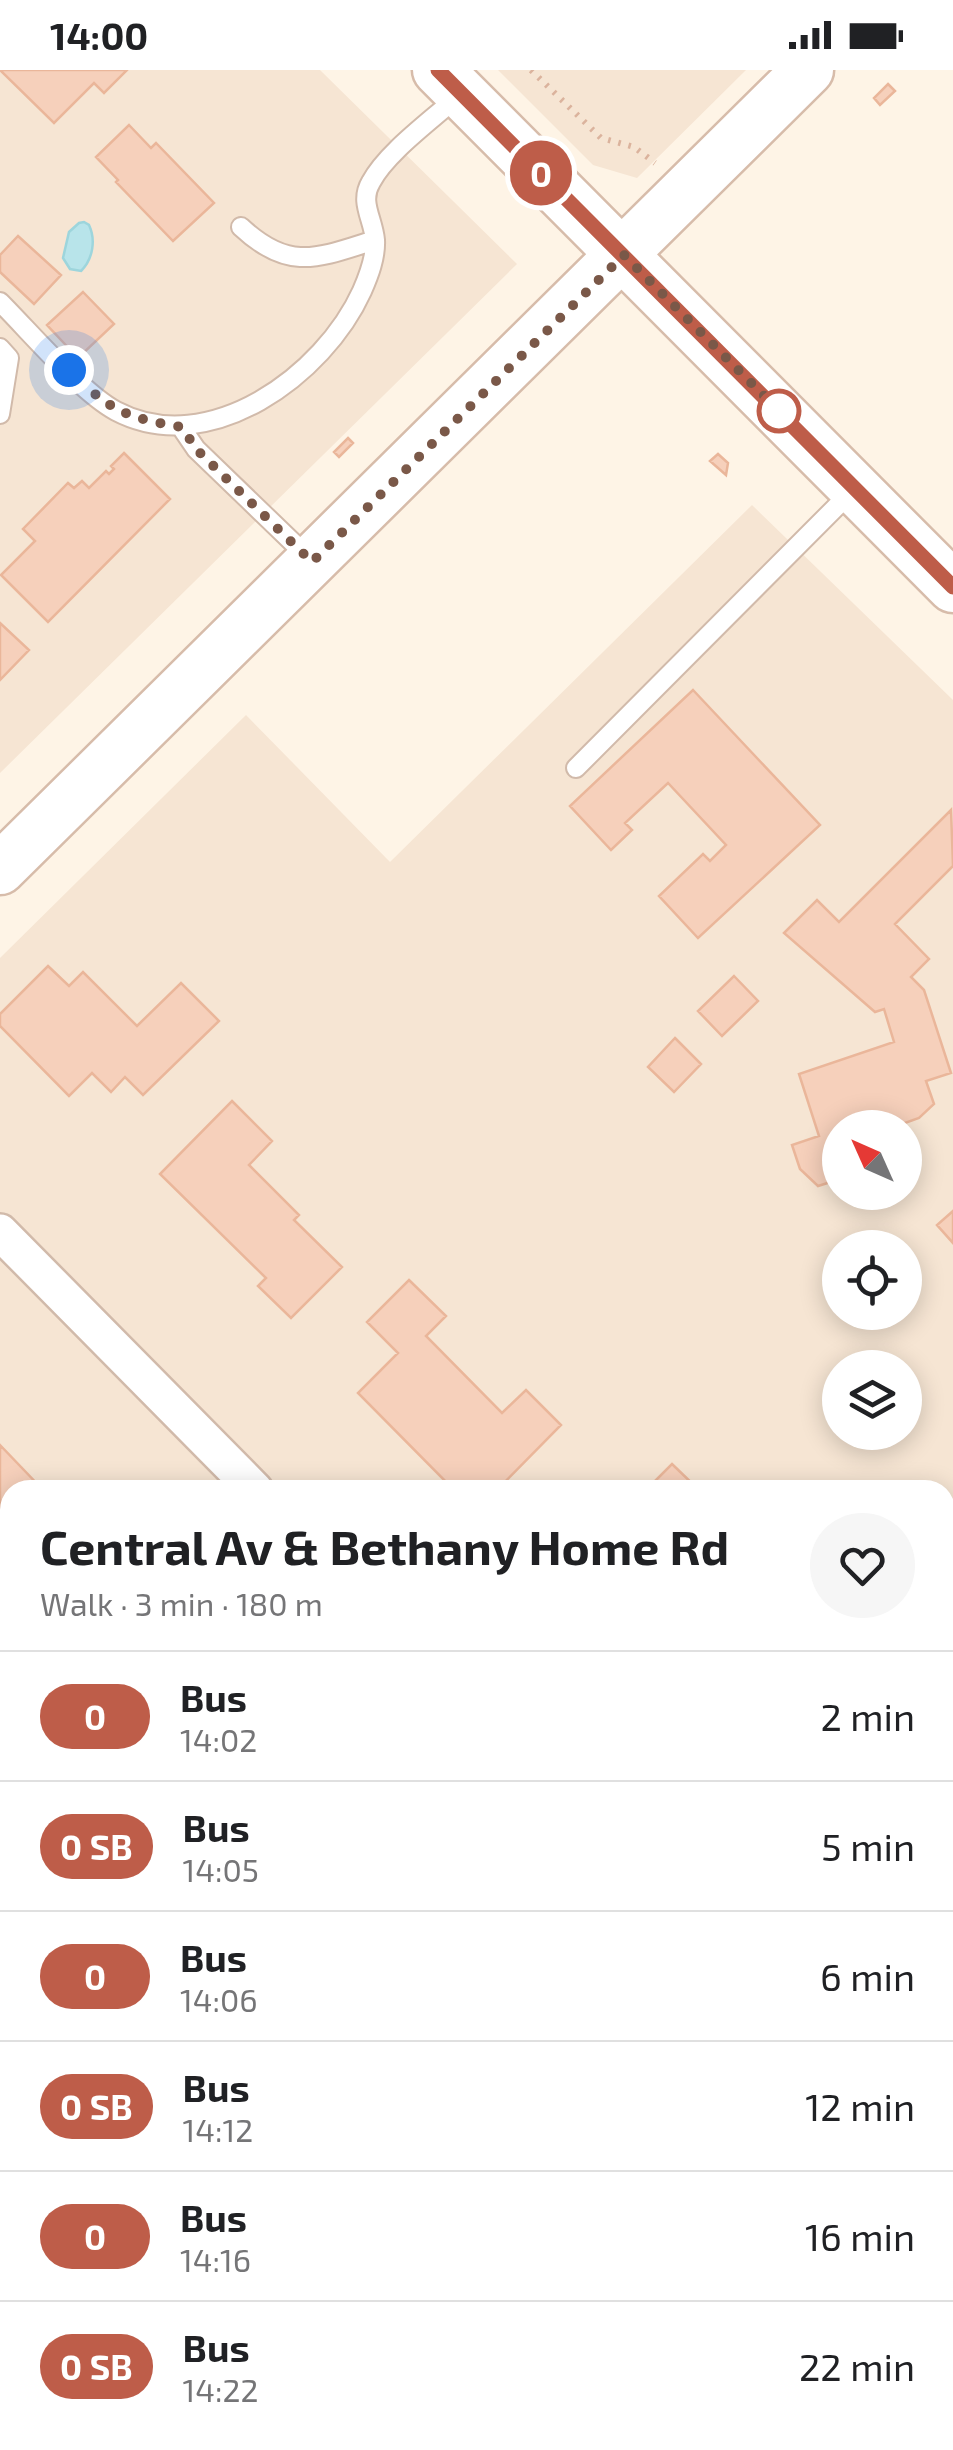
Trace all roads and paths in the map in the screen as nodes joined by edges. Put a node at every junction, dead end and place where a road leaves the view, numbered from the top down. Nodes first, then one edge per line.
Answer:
1 (531, 70) edge
2 (808, 70) edge
3 (450, 82) edge
4 (650, 159) dead end
5 (241, 227) dead end
6 (375, 240) junction
7 (624, 255) junction
8 (0, 302) edge
9 (0, 348) edge
10 (0, 414) edge
11 (182, 427) junction
12 (855, 488) junction
13 (312, 562) junction
14 (953, 587) edge
15 (576, 768) dead end
16 (3, 860) edge
17 (0, 1232) edge
18 (245, 1480) edge

1 - 4 path
2 - 7 main road
3 - 6 lane
3 - 7 main road
5 - 6 lane
6 - 11 lane
7 - 12 main road
7 - 13 main road
8 - 11 lane
9 - 10 lane
11 - 13 lane
12 - 14 main road
12 - 15 lane
13 - 16 main road
17 - 18 street

